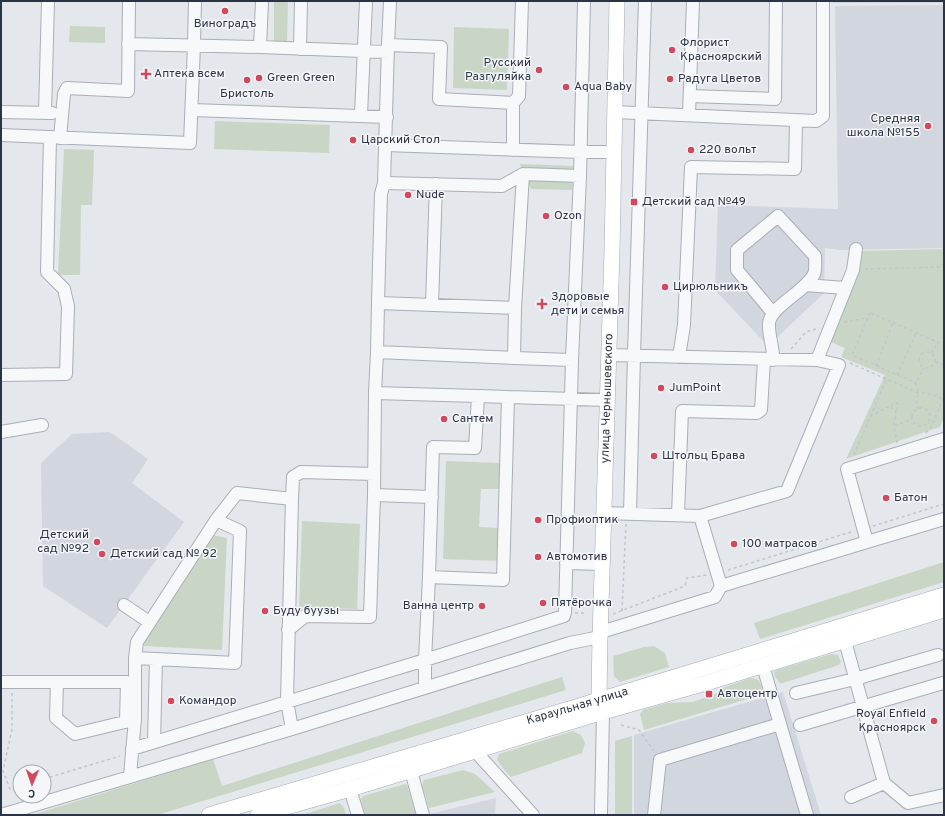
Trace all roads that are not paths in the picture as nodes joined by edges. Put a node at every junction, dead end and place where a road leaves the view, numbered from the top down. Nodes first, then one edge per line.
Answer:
1 (48, 1) edge
2 (129, 1) edge
3 (195, 1) edge
4 (262, 1) edge
5 (301, 1) edge
6 (366, 1) edge
7 (390, 1) edge
8 (522, 1) edge
9 (584, 1) edge
10 (617, 1) edge
11 (645, 1) edge
12 (693, 1) edge
13 (776, 1) edge
14 (823, 1) edge
15 (128, 44) junction
16 (194, 46) junction
17 (260, 47) junction
18 (300, 49) junction
19 (388, 49) junction
20 (364, 51) junction
21 (690, 96) junction
22 (513, 103) junction
23 (192, 110) junction
24 (1, 112) edge
25 (615, 112) junction
26 (45, 113) junction
27 (63, 114) junction
28 (642, 114) junction
29 (362, 115) junction
30 (689, 116) junction
31 (387, 117) junction
32 (796, 121) junction
33 (1, 135) edge
34 (55, 138) junction
35 (386, 145) junction
36 (513, 150) junction
37 (581, 152) junction
38 (613, 152) junction
39 (523, 174) junction
40 (580, 176) junction
41 (384, 183) junction
42 (436, 184) junction
43 (856, 249) dead end
44 (805, 285) junction
45 (845, 288) junction
46 (378, 303) junction
47 (432, 305) junction
48 (515, 308) junction
49 (774, 313) junction
50 (377, 352) junction
51 (608, 354) junction
52 (634, 355) junction
53 (679, 357) junction
54 (514, 358) junction
55 (572, 360) junction
56 (769, 360) junction
57 (817, 360) junction
58 (1, 374) edge
59 (375, 393) junction
60 (478, 396) junction
61 (508, 397) junction
62 (570, 400) junction
63 (606, 400) junction
64 (42, 425) dead end
65 (1, 432) edge
66 (944, 438) edge
67 (374, 474) junction
68 (374, 495) junction
69 (432, 497) junction
70 (292, 499) junction
71 (604, 513) junction
72 (630, 514) junction
73 (678, 515) junction
74 (700, 516) junction
75 (944, 519) edge
76 (216, 520) junction
77 (867, 542) junction
78 (566, 563) junction
79 (602, 564) junction
80 (430, 577) junction
81 (721, 586) junction
82 (944, 595) edge
83 (124, 605) dead end
84 (944, 610) edge
85 (149, 622) junction
86 (288, 630) junction
87 (600, 635) junction
88 (845, 641) junction
89 (938, 655) dead end
90 (135, 658) junction
91 (156, 659) junction
92 (424, 660) junction
93 (763, 666) junction
94 (855, 679) junction
95 (7, 682) edge
96 (57, 682) junction
97 (943, 683) edge
98 (425, 688) junction
99 (796, 693) dead end
100 (287, 701) junction
101 (601, 706) junction
102 (862, 706) junction
103 (130, 720) junction
104 (780, 724) junction
105 (800, 725) dead end
106 (292, 728) junction
107 (154, 742) junction
108 (132, 751) junction
109 (475, 751) junction
110 (411, 771) junction
111 (130, 776) junction
112 (884, 783) junction
113 (350, 789) junction
114 (944, 795) edge
115 (851, 797) dead end
116 (601, 813) dead end
117 (1, 815) edge
118 (209, 815) edge
119 (258, 815) edge
120 (358, 815) edge
121 (423, 815) edge
122 (533, 815) edge
123 (654, 815) edge
124 (807, 815) edge

1 - 26 street
2 - 15 street
3 - 16 street
4 - 17 street
5 - 18 street
6 - 20 street
7 - 19 street
8 - 22 street
9 - 37 street
10 - 25 main road, улица Чернышевского
11 - 28 street
12 - 21 street
13 - 21 street
14 - 32 street
15 - 16 street
15 - 27 street
16 - 17 street
16 - 23 street
17 - 18 street
18 - 20 street
19 - 20 street
19 - 22 street
19 - 31 street
20 - 29 street
21 - 30 street
22 - 36 street
23 - 29 street
23 - 34 street
24 - 26 street
25 - 28 street
25 - 38 main road, улица Чернышевского
26 - 27 street
27 - 34 street
28 - 30 street
28 - 52 street
29 - 31 street
30 - 32 street
31 - 35 street
32 - 53 street
33 - 34 street
34 - 58 street
35 - 36 street
35 - 41 street
36 - 37 street
37 - 38 street
37 - 40 street
38 - 51 main road, улица Чернышевского
39 - 40 street
39 - 42 street
39 - 48 street
40 - 55 street
41 - 42 street
41 - 46 street
42 - 47 street
43 - 45 street
44 - 45 street
44 - 49 street
44 - 49 street
45 - 57 street
46 - 47 street
46 - 50 street
47 - 48 street
48 - 54 street
49 - 56 street
50 - 54 street
50 - 59 street
51 - 52 street
51 - 63 main road, улица Чернышевского
52 - 53 street
52 - 72 street
53 - 56 street
54 - 55 street
55 - 62 street
56 - 57 street
56 - 73 street
57 - 74 street
59 - 60 street
59 - 67 street
60 - 61 street
60 - 69 street
61 - 62 street
61 - 80 street
62 - 63 street
62 - 78 street
63 - 71 main road, улица Чернышевского
64 - 65 street
66 - 77 street
67 - 68 street
67 - 70 street
68 - 69 street
68 - 86 street
69 - 80 street
70 - 76 street
70 - 86 street
71 - 72 street
71 - 79 main road, улица Чернышевского
72 - 73 street
73 - 74 street
74 - 81 street
75 - 77 street
76 - 85 street
76 - 91 street
77 - 81 street
78 - 79 street
78 - 92 street
79 - 87 main road, улица Чернышевского
80 - 92 street
81 - 87 street
82 - 101 main road, Караульная улица
83 - 85 street
84 - 88 main road, Караульная улица
85 - 90 street
86 - 100 street
87 - 98 street
87 - 101 main road, улица Чернышевского
88 - 93 main road, Караульная улица
88 - 94 street
89 - 94 street
90 - 91 street
90 - 103 street
91 - 107 street
92 - 98 street
92 - 100 street
93 - 101 main road, Караульная улица
93 - 104 street
94 - 99 street
94 - 102 street
95 - 96 street
96 - 103 street
96 - 103 street
97 - 102 street
98 - 106 street
100 - 106 street
100 - 107 street
101 - 109 main road, Караульная улица
101 - 116 street
101 - 118 main road, Караульная улица
102 - 105 street
102 - 112 street
103 - 108 street
104 - 123 street
104 - 124 street
106 - 111 street
107 - 108 street
108 - 111 street
109 - 110 main road, Караульная улица
109 - 122 street
110 - 113 main road, Караульная улица
110 - 121 street
111 - 117 street
112 - 114 street
112 - 115 street
113 - 119 main road, Караульная улица
113 - 120 street

